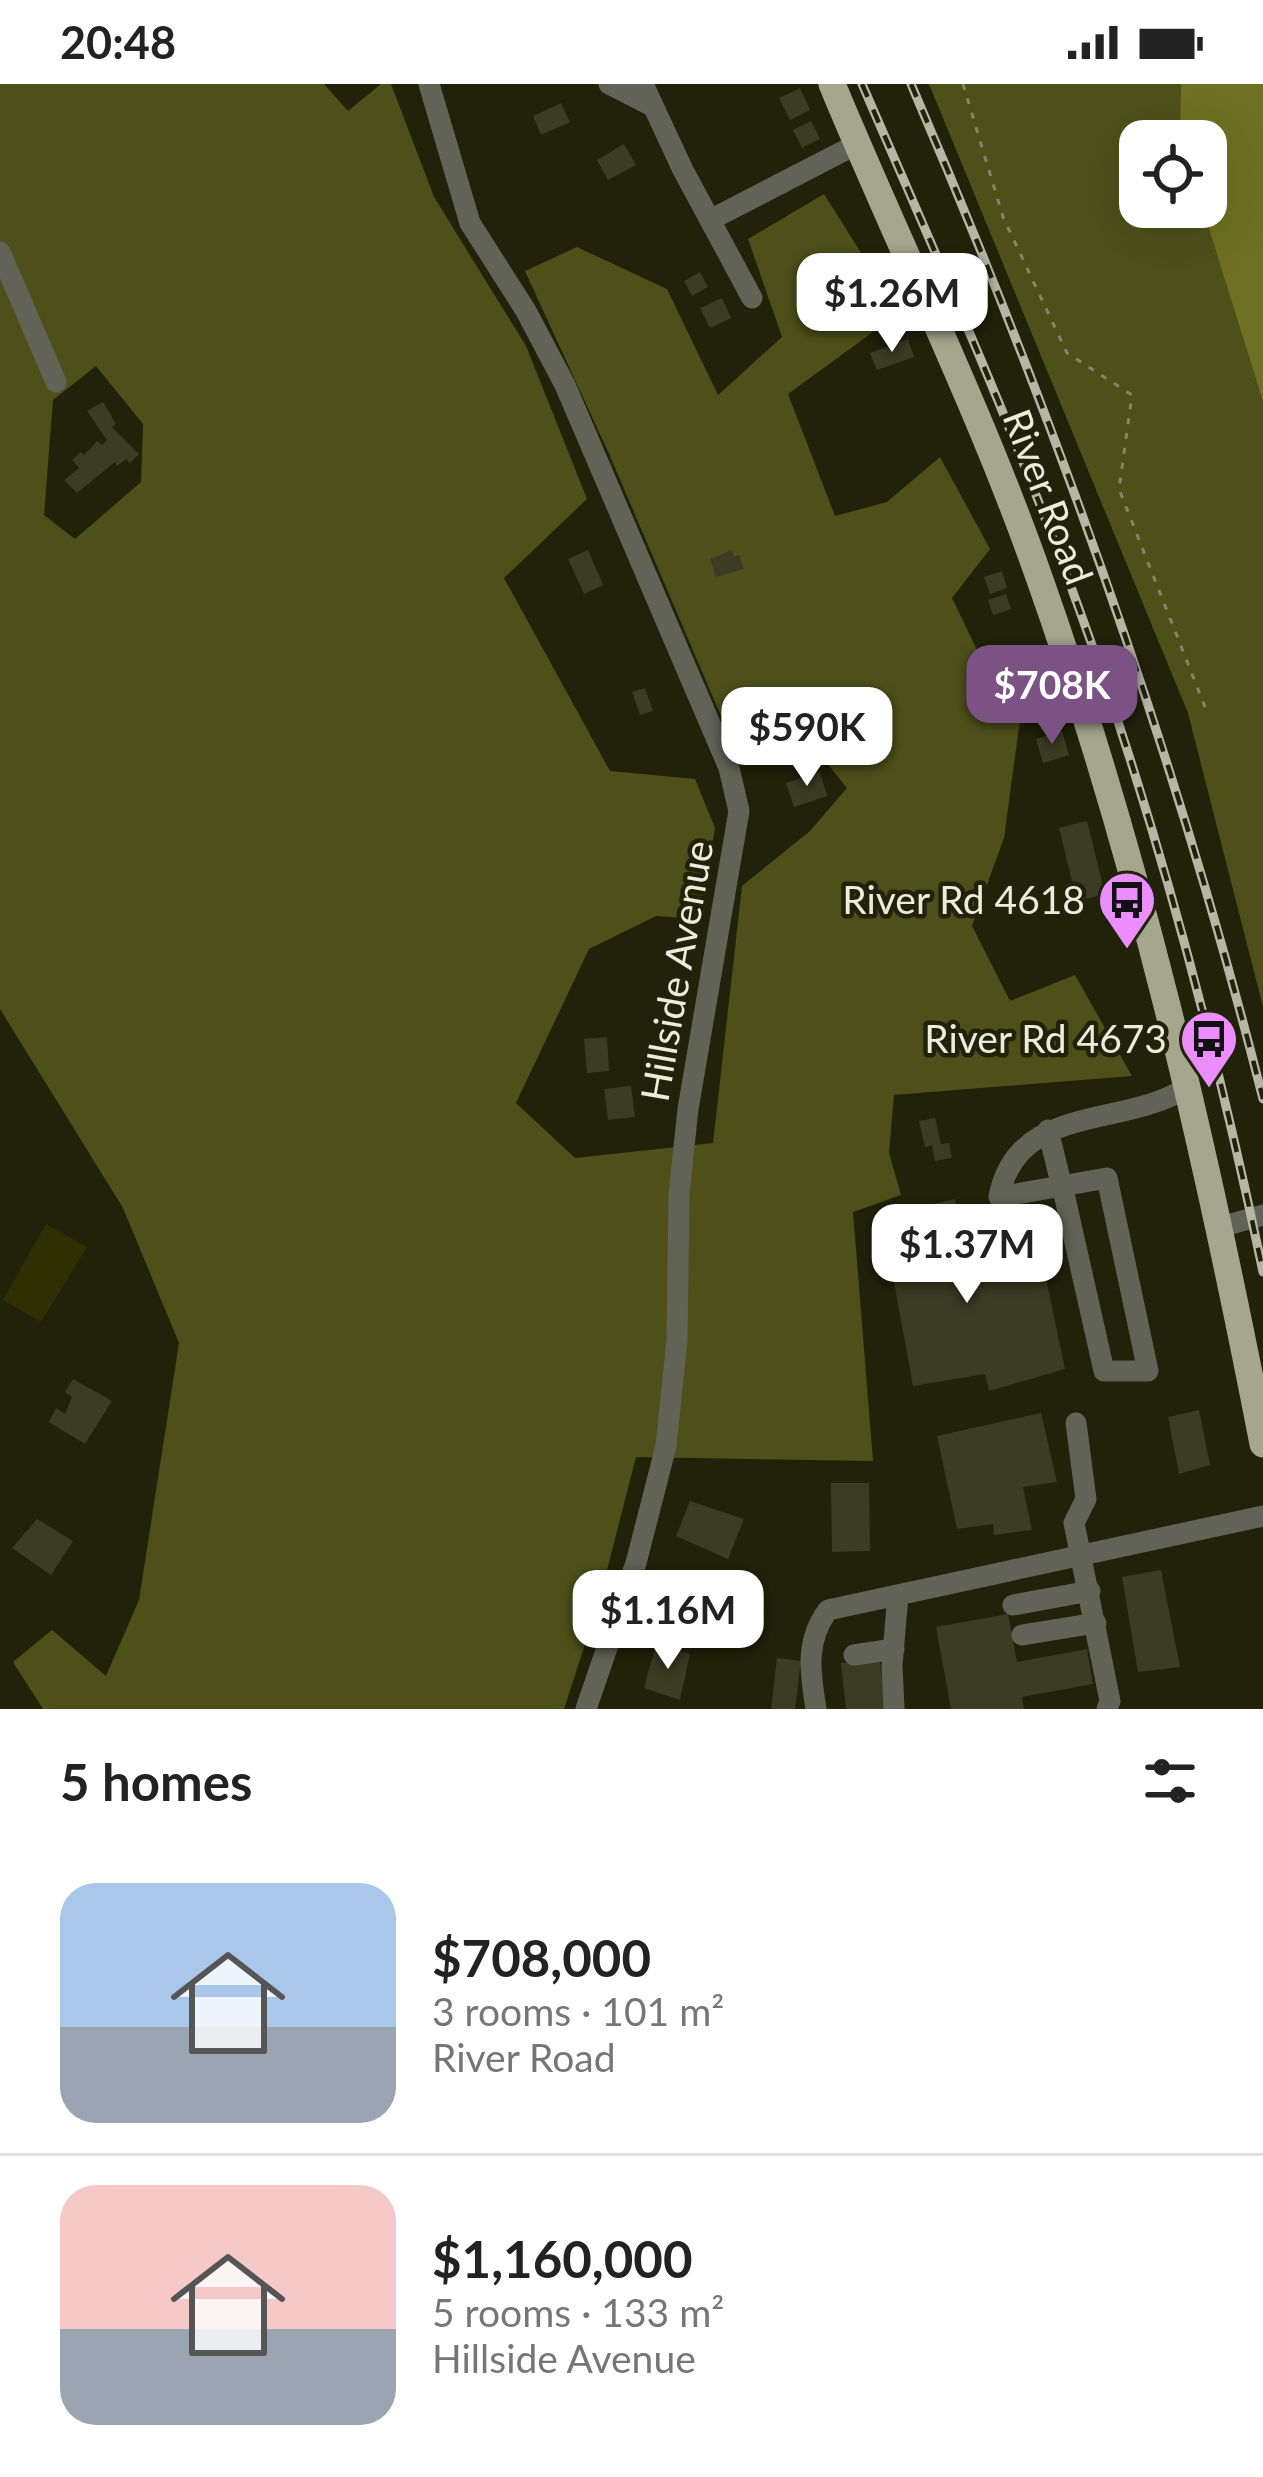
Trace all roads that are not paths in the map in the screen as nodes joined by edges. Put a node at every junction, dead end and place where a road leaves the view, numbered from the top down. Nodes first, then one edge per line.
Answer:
1 (429, 84) edge
2 (609, 84) edge
3 (832, 84) edge
4 (647, 94) edge
5 (857, 144) junction
6 (712, 219) junction
7 (0, 253) edge
8 (752, 298) dead end
9 (56, 382) dead end
10 (1187, 1087) junction
11 (1048, 1130) junction
12 (1062, 1185) junction
13 (1263, 1215) edge
14 (1220, 1226) junction
15 (1076, 1423) dead end
16 (1263, 1444) edge
17 (1263, 1516) edge
18 (1083, 1555) junction
19 (1090, 1591) junction
20 (898, 1594) junction
21 (1013, 1605) dead end
22 (1096, 1623) junction
23 (1022, 1635) dead end
24 (894, 1649) junction
25 (854, 1655) dead end
26 (586, 1709) edge
27 (816, 1709) edge
28 (895, 1709) edge
29 (1107, 1709) edge

1 - 26 street, Hillside Avenue
2 - 4 street
3 - 5 main road, River Road
4 - 6 street
5 - 6 street
5 - 10 main road, River Road
6 - 8 street
7 - 9 street
10 - 11 street
10 - 14 main road, River Road
11 - 12 street
11 - 12 street
12 - 12 street
13 - 14 street
14 - 16 main road, River Road
15 - 18 street
17 - 18 street
18 - 19 street
18 - 20 street
19 - 21 street
19 - 22 street
20 - 24 street
20 - 27 street
22 - 23 street
22 - 29 street
24 - 25 street
24 - 28 street

